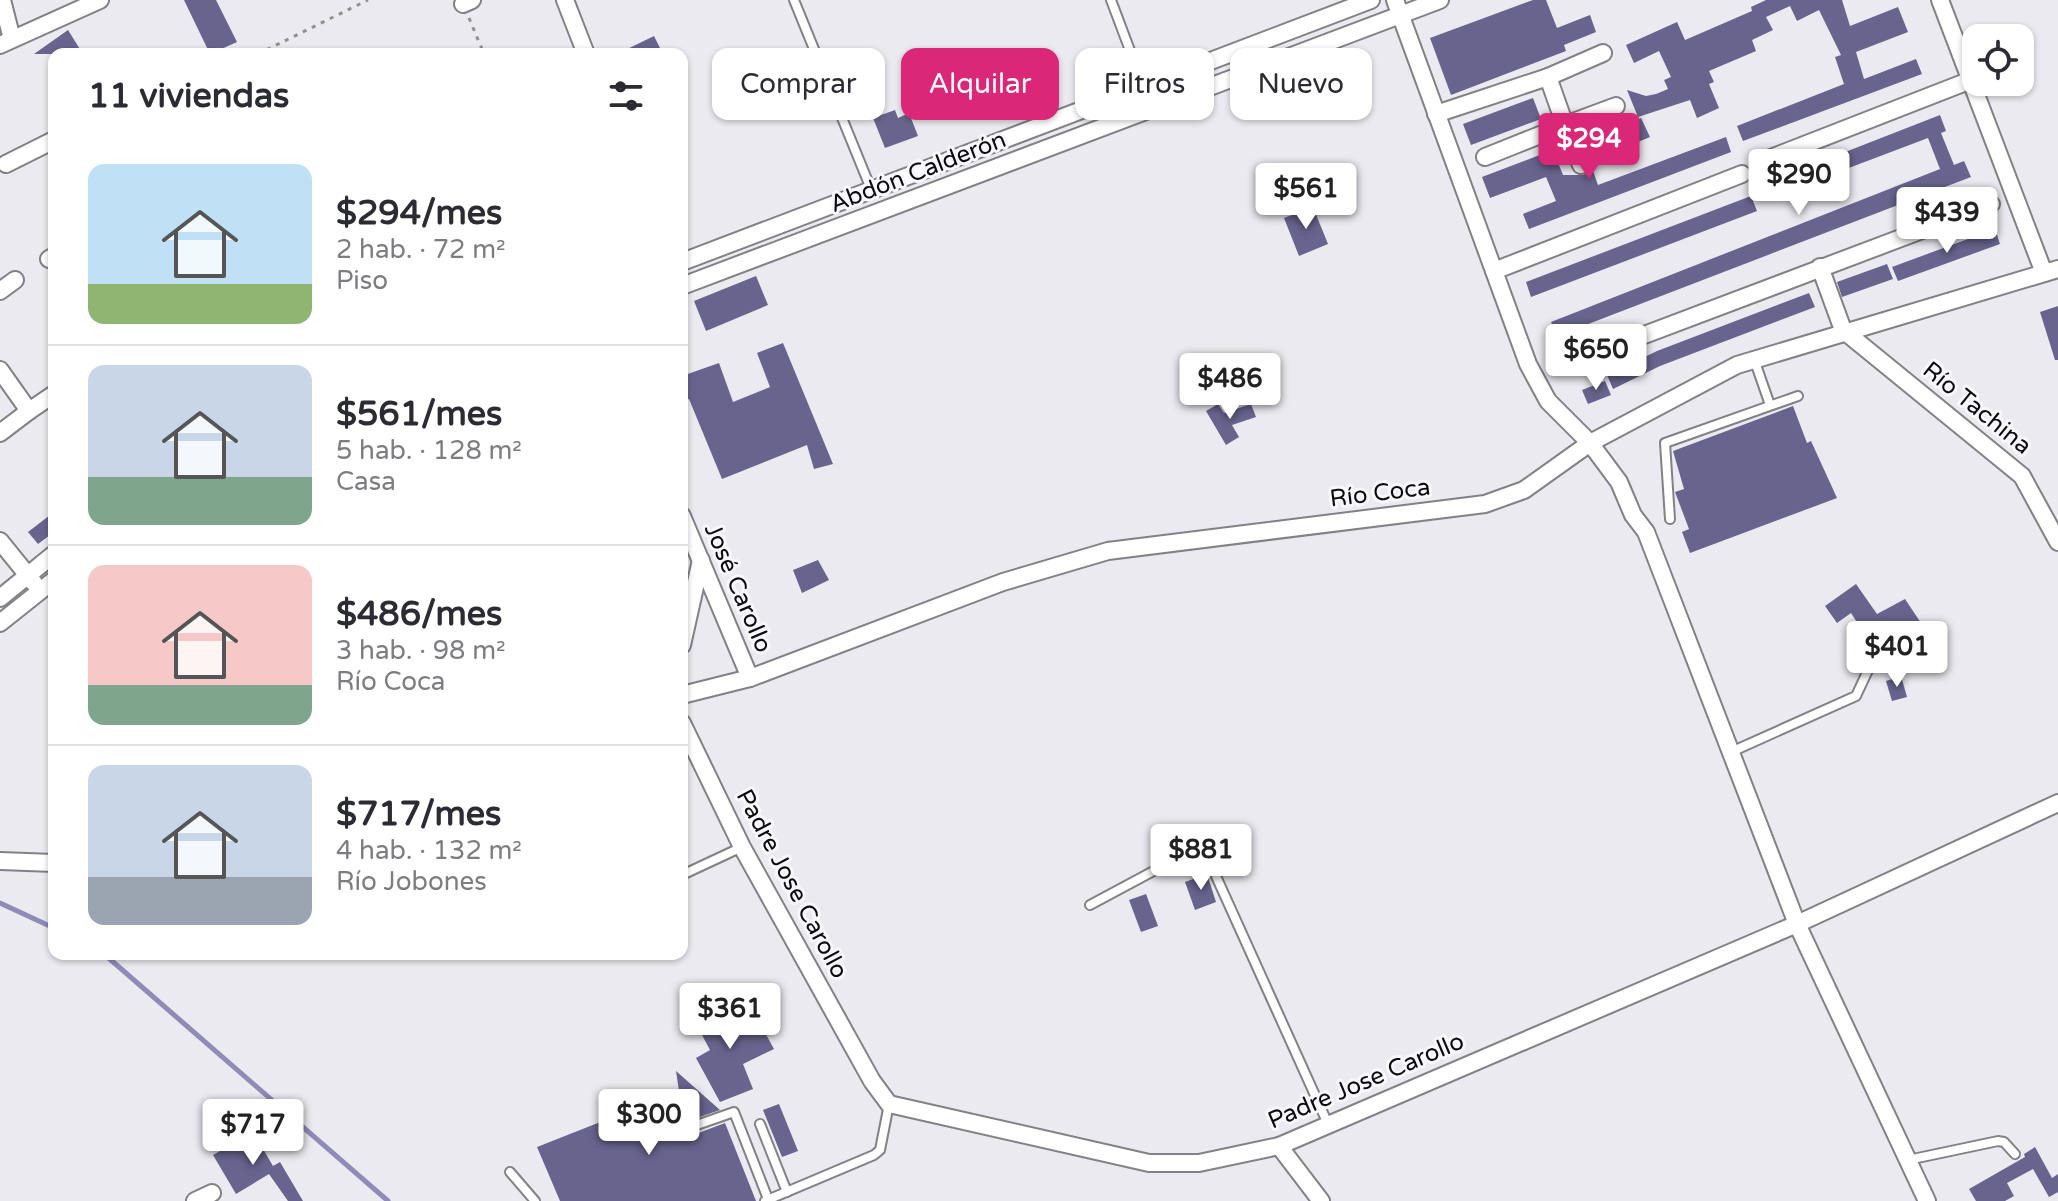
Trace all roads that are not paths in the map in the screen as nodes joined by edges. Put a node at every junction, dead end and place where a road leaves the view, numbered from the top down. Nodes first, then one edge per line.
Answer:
1 (2, 0) edge
2 (100, 0) edge
3 (565, 0) edge
4 (794, 0) edge
5 (1111, 0) edge
6 (1371, 0) edge
7 (1440, 0) edge
8 (1940, 0) edge
9 (1398, 7) edge
10 (6, 42) edge
11 (584, 48) edge
12 (1129, 48) edge
13 (1603, 53) dead end
14 (1962, 57) edge
15 (1214, 59) edge
16 (1548, 77) junction
17 (1214, 83) edge
18 (1962, 84) edge
19 (1978, 96) edge
20 (1616, 106) dead end
21 (1075, 112) edge
22 (1436, 114) junction
23 (1123, 120) edge
24 (1565, 125) junction
25 (48, 143) edge
26 (1485, 157) dead end
27 (1763, 161) dead end
28 (6, 164) dead end
29 (1581, 165) dead end
30 (1742, 174) dead end
31 (871, 189) junction
32 (1991, 204) dead end
33 (688, 260) edge
34 (1820, 267) junction
35 (1494, 271) junction
36 (2051, 271) edge
37 (15, 280) dead end
38 (688, 284) edge
39 (0, 291) edge
40 (1843, 330) junction
41 (1754, 359) junction
42 (1570, 363) dead end
43 (0, 370) edge
44 (1798, 396) dead end
45 (48, 398) edge
46 (1770, 405) junction
47 (29, 411) junction
48 (0, 433) edge
49 (1590, 443) junction
50 (1670, 519) dead end
51 (688, 530) edge
52 (0, 541) edge
53 (2058, 542) edge
54 (48, 559) edge
55 (701, 560) junction
56 (27, 576) junction
57 (48, 585) edge
58 (0, 598) edge
59 (688, 618) edge
60 (0, 623) edge
61 (1877, 651) dead end
62 (750, 678) junction
63 (688, 694) edge
64 (688, 735) edge
65 (1731, 752) junction
66 (2058, 803) edge
67 (742, 847) junction
68 (0, 861) edge
69 (48, 863) edge
70 (688, 872) edge
71 (1090, 905) dead end
72 (1797, 924) junction
73 (889, 1104) junction
74 (760, 1124) dead end
75 (1328, 1125) junction
76 (694, 1126) dead end
77 (1279, 1146) junction
78 (2015, 1154) dead end
79 (1908, 1160) junction
80 (510, 1172) dead end
81 (787, 1192) junction
82 (212, 1193) dead end
83 (766, 1200) edge
84 (195, 1201) edge
85 (535, 1201) edge
86 (1321, 1201) edge
87 (1927, 1201) edge

1 - 10 street
2 - 10 street
3 - 11 street
4 - 31 lane
5 - 12 lane
6 - 15 street, Abdón Calderón
7 - 9 street, Abdón Calderón
8 - 14 street
9 - 17 street, Abdón Calderón
9 - 22 street
13 - 16 street
16 - 22 street
16 - 24 street
18 - 27 street
19 - 36 street
20 - 24 street
21 - 31 street, Abdón Calderón
22 - 35 street
23 - 38 street, Abdón Calderón
24 - 26 street
24 - 29 street
25 - 28 street
30 - 35 street
31 - 33 street, Abdón Calderón
32 - 34 street
34 - 40 street
34 - 42 street
35 - 49 street
36 - 40 street, Río Coca
37 - 39 street
40 - 41 street, Río Coca
40 - 53 street, Río Tachina
41 - 46 lane
41 - 49 street, Río Coca
43 - 47 street
44 - 46 lane
45 - 47 street
46 - 50 lane
47 - 48 street
49 - 62 street, Río Coca
49 - 65 street
51 - 55 street, José Carollo
52 - 56 street
54 - 56 street
55 - 59 street
55 - 62 street, José Carollo
56 - 57 street
56 - 58 street
57 - 60 street
61 - 65 lane
62 - 63 street, Río Coca
64 - 67 street, Padre Jose Carollo
65 - 72 street
66 - 72 street, Padre Jose Carollo
67 - 70 lane
67 - 73 street, Padre Jose Carollo
68 - 69 street
71 - 75 lane
72 - 75 street, Padre Jose Carollo
72 - 79 street
73 - 77 street, Padre Jose Carollo
73 - 81 lane
74 - 81 lane
75 - 77 street, Padre Jose Carollo
76 - 83 lane
77 - 86 street
78 - 79 lane
79 - 87 street
80 - 85 lane
81 - 83 lane
82 - 84 street

